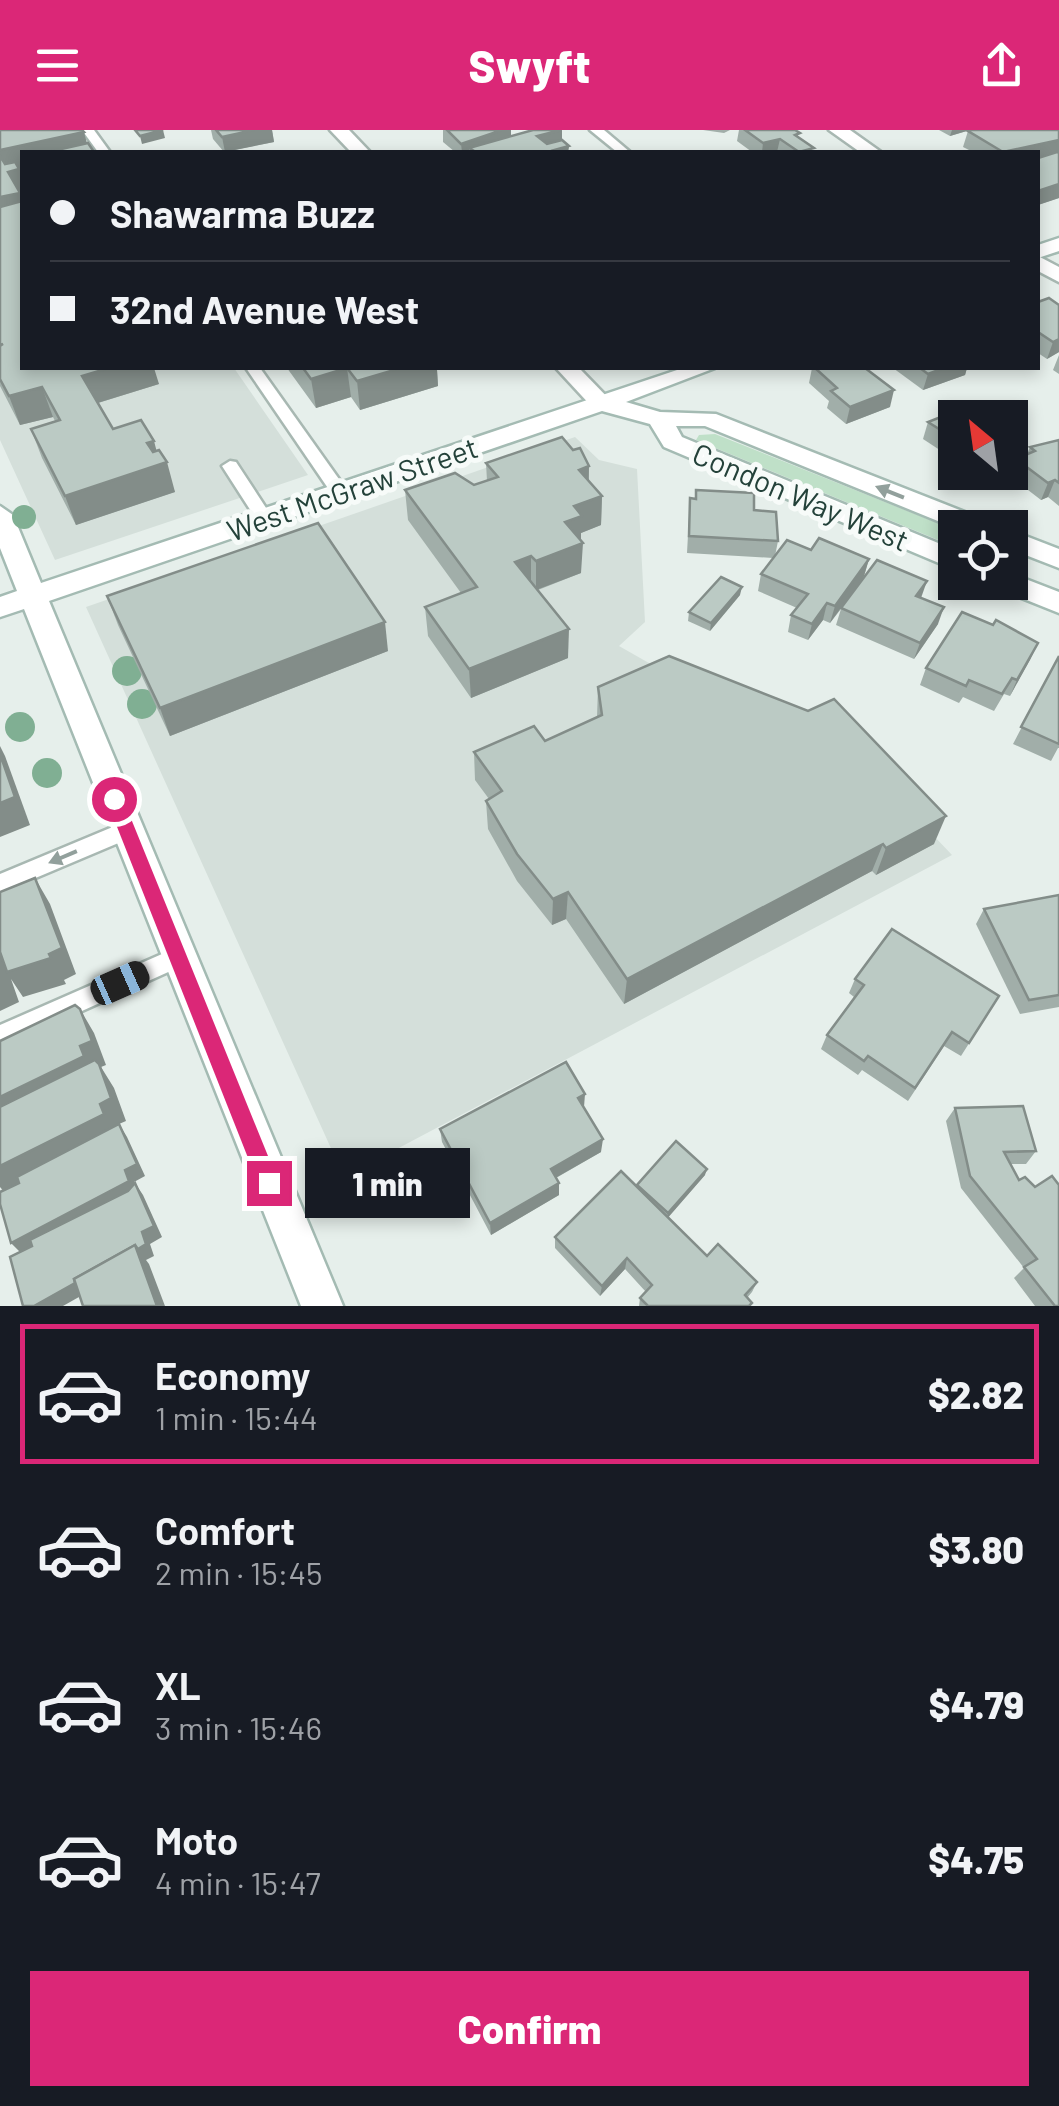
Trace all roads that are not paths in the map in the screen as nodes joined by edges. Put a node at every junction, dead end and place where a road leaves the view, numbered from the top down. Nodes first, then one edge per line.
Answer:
1 (339, 130) edge
2 (596, 130) edge
3 (838, 130) edge
4 (359, 150) edge
5 (621, 150) edge
6 (869, 150) edge
7 (254, 370) edge
8 (569, 370) edge
9 (698, 370) edge
10 (601, 403) junction
11 (659, 420) junction
12 (230, 466) dead end
13 (340, 493) junction
14 (938, 511) edge
15 (0, 515) edge
16 (264, 518) junction
17 (1028, 546) edge
18 (938, 553) edge
19 (1059, 559) edge
20 (1028, 589) edge
21 (33, 596) junction
22 (1059, 602) edge
23 (0, 607) edge
24 (127, 830) junction
25 (0, 884) edge
26 (178, 957) junction
27 (0, 1037) edge
28 (318, 1304) edge

1 - 4 main road
2 - 5 lane
3 - 6 main road
7 - 13 lane
8 - 10 main road
9 - 10 main road, West McGraw Street
10 - 11 main road, Condon Way West
10 - 13 main road, West McGraw Street
14 -> 11 main road, Condon Way West
11 - 18 main road, Condon Way West
12 - 16 lane
13 - 16 main road, West McGraw Street
15 - 21 main road
16 - 21 main road, West McGraw Street
17 - 19 main road
20 - 22 main road
21 - 23 main road, West McGraw Street
21 - 24 main road
24 -> 25 lane
24 - 26 main road
26 - 27 lane
26 - 28 main road

